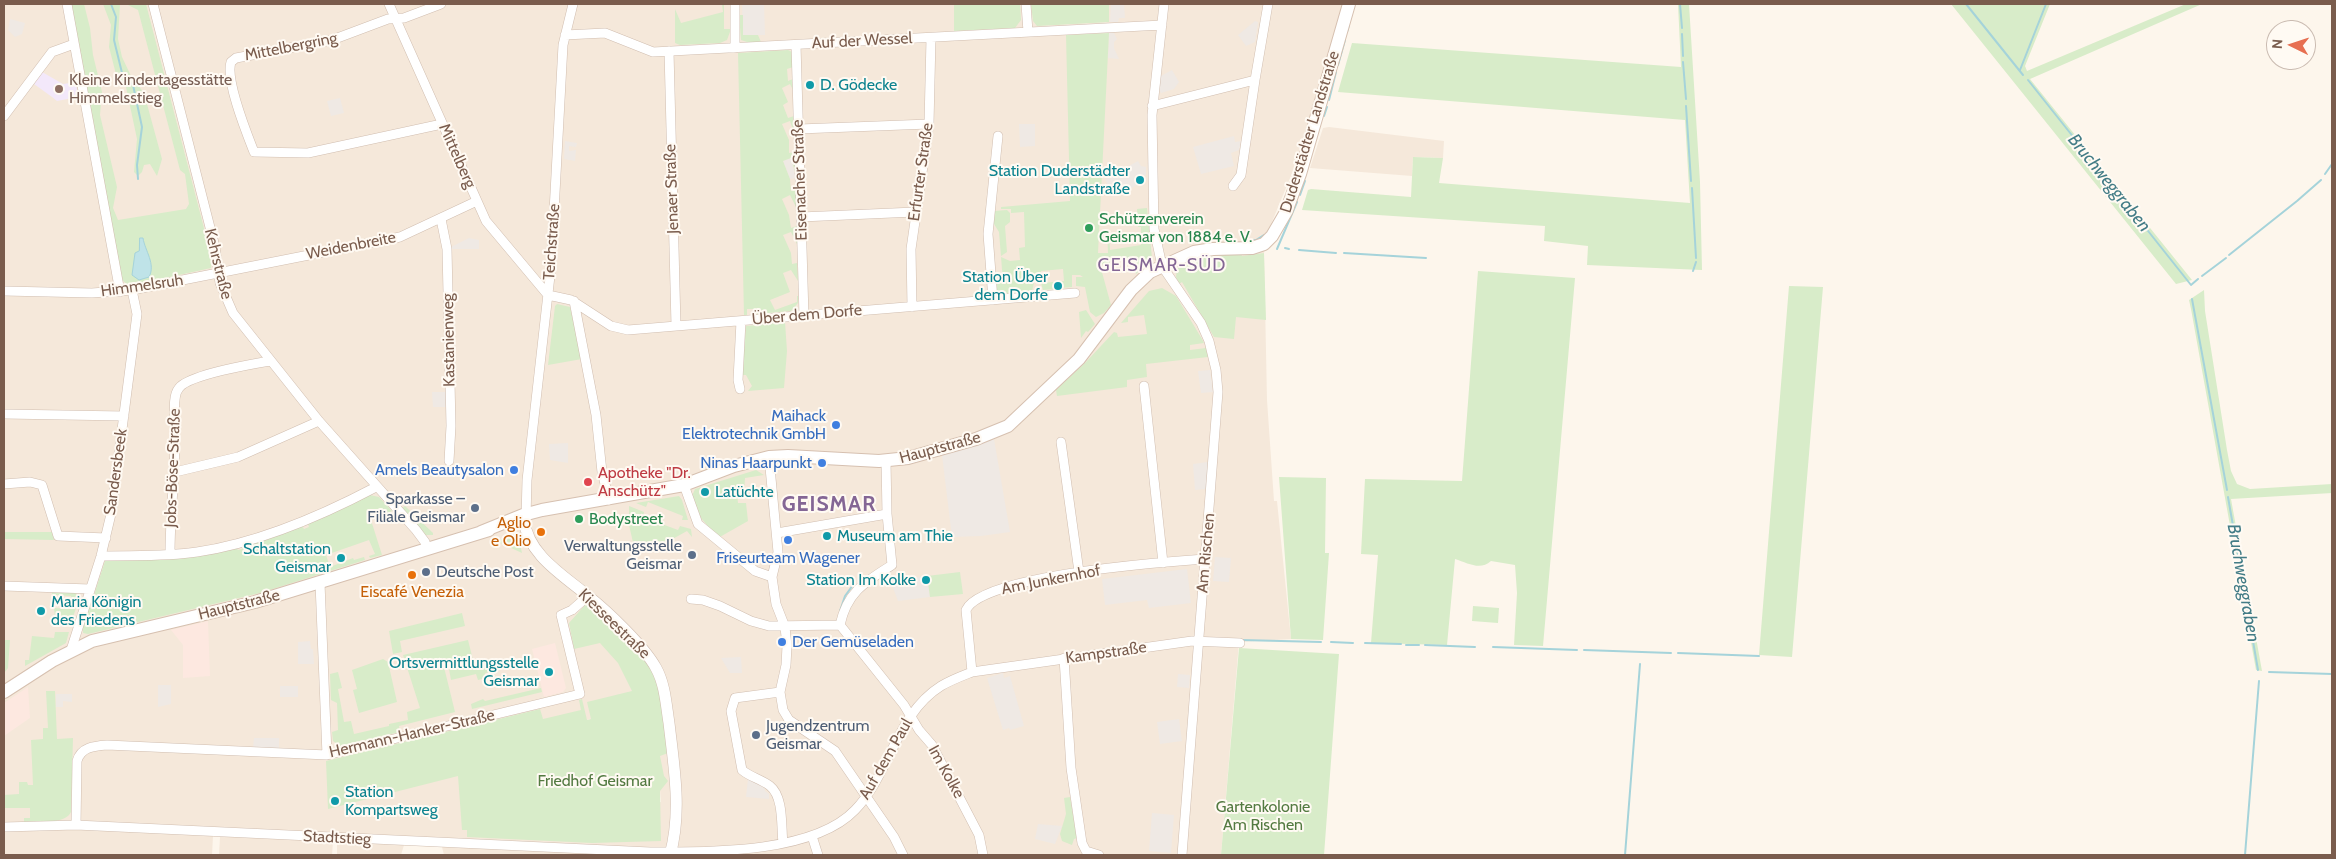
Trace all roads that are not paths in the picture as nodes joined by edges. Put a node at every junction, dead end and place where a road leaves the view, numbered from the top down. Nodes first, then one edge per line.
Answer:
1 (67, 4) edge
2 (152, 4) edge
3 (389, 4) edge
4 (441, 4) edge
5 (573, 4) edge
6 (735, 4) edge
7 (1026, 4) edge
8 (1164, 4) edge
9 (1268, 4) edge
10 (1349, 4) edge
11 (396, 19) junction
12 (1162, 25) junction
13 (1028, 32) junction
14 (565, 35) junction
15 (931, 38) junction
16 (74, 44) junction
17 (796, 45) junction
18 (735, 48) junction
19 (669, 51) junction
20 (1255, 80) junction
21 (1152, 106) junction
22 (4, 116) edge
23 (442, 124) junction
24 (929, 124) junction
25 (798, 130) junction
26 (998, 136) dead end
27 (1233, 186) dead end
28 (477, 201) junction
29 (915, 212) junction
30 (801, 217) junction
31 (441, 219) junction
32 (1224, 249) joint
33 (1162, 266) junction
34 (219, 273) junction
35 (132, 290) junction
36 (4, 291) edge
37 (120, 292) junction
38 (1075, 293) dead end
39 (548, 295) junction
40 (993, 300) junction
41 (574, 302) junction
42 (912, 307) junction
43 (804, 316) junction
44 (741, 321) junction
45 (676, 326) junction
46 (270, 361) junction
47 (1144, 386) dead end
48 (740, 389) dead end
49 (4, 414) edge
50 (124, 416) junction
51 (319, 421) junction
52 (1061, 442) dead end
53 (769, 457) junction
54 (886, 461) junction
55 (449, 462) dead end
56 (175, 472) junction
57 (4, 484) edge
58 (684, 485) junction
59 (376, 487) junction
60 (608, 500) junction
61 (887, 514) junction
62 (525, 517) junction
63 (777, 533) junction
64 (106, 538) junction
65 (427, 549) junction
66 (170, 554) junction
67 (101, 556) junction
68 (1206, 559) junction
69 (1163, 562) junction
70 (1079, 572) junction
71 (772, 577) junction
72 (320, 583) junction
73 (4, 586) edge
74 (90, 589) junction
75 (588, 596) junction
76 (691, 599) dead end
77 (840, 625) junction
78 (785, 626) junction
79 (1199, 642) junction
80 (1240, 643) dead end
81 (71, 650) junction
82 (1064, 658) junction
83 (972, 672) junction
84 (4, 692) edge
85 (780, 692) junction
86 (910, 716) junction
87 (327, 755) junction
88 (866, 797) junction
89 (76, 825) junction
90 (4, 827) edge
91 (812, 836) junction
92 (783, 843) junction
93 (673, 853) edge
94 (818, 855) edge
95 (904, 855) edge
96 (983, 855) edge
97 (1099, 855) edge
98 (1182, 855) edge

1 - 16 street
2 - 34 street, Kehrstraße
3 - 11 street, Mittelberg
4 - 11 street
5 - 14 street, Teichstraße
6 - 18 street
7 - 13 street
8 - 12 street
9 - 20 street
10 - 32 main road, Duderstädter Landstraße
11 - 23 street, Mittelberg
11 - 23 street, Mittelbergring
12 - 13 street, Auf der Wessel
12 - 21 street
13 - 15 street, Auf der Wessel
14 - 19 street, Auf der Wessel
14 - 39 street, Teichstraße
15 - 17 street, Auf der Wessel
15 - 24 street, Erfurter Straße
16 - 22 street
16 - 37 street
17 - 18 street, Auf der Wessel
17 - 25 street, Eisenacher Straße
18 - 19 street, Auf der Wessel
19 - 45 street, Jenaer Straße
20 - 21 street
20 - 27 street
21 - 33 street
23 - 28 street, Mittelberg
24 - 25 street
24 - 29 street, Erfurter Straße
25 - 30 street, Eisenacher Straße
26 - 40 street
28 - 31 street, Weidenbreite
28 - 39 street, Mittelberg
29 - 30 street
29 - 42 street, Erfurter Straße
30 - 43 street, Eisenacher Straße
31 - 34 street, Weidenbreite
31 - 55 street, Kastanienweg
32 - 33 main road, Hauptstraße
33 - 54 main road, Hauptstraße
33 - 68 street, Am Rischen
34 - 35 street, Himmelsruh
34 - 46 street, Kehrstraße
35 - 37 street, Himmelsruh
35 - 50 street, Sandersbeek
36 - 37 street, Himmelsruh
38 - 40 street, Über dem Dorfe
39 - 41 street, Über dem Dorfe
39 - 62 street, Teichstraße
40 - 42 street, Über dem Dorfe
41 - 45 street, Über dem Dorfe
41 - 60 street
42 - 43 street, Über dem Dorfe
43 - 44 street, Über dem Dorfe
44 - 45 street, Über dem Dorfe
44 - 48 street
46 - 51 street, Kehrstraße
46 - 56 street, Jobs-Böse-Straße
47 - 69 street
49 - 50 street
50 - 64 street, Sandersbeek
51 - 56 street
51 - 59 street, Kehrstraße
52 - 70 street
53 - 54 main road, Hauptstraße
53 - 58 main road, Hauptstraße
53 - 63 street
54 - 61 street
56 - 66 street, Jobs-Böse-Straße
57 - 64 street
58 - 60 main road, Hauptstraße
58 - 71 street
59 - 65 street, Kehrstraße
59 - 66 street
60 - 62 main road, Hauptstraße
61 - 63 street
61 - 77 street
62 - 65 main road, Hauptstraße
62 - 75 street, Kiesseestraße
63 - 71 street
64 - 67 street, Sandersbeek
65 - 72 main road, Hauptstraße
66 - 67 street
67 - 74 street, Sandersbeek
68 - 69 street, Am Junkernhof
68 - 79 street, Am Rischen
69 - 70 street, Am Junkernhof
70 - 83 street, Am Junkernhof
71 - 78 street
72 - 81 main road, Hauptstraße
72 - 87 street
73 - 74 street
74 - 81 street, Sandersbeek
75 - 87 street, Hermann-Hanker-Straße
75 - 93 street, Kiesseestraße
76 - 78 street
77 - 78 street
77 - 86 street, Im Kolke
78 - 85 street
79 - 80 street, Kampstraße
79 - 82 street, Kampstraße
79 - 98 street, Am Rischen
81 - 84 main road, Hauptstraße
82 - 83 street, Kampstraße
82 - 97 street
83 - 86 street, Auf dem Paul
85 - 88 street
85 - 92 street
86 - 88 street, Auf dem Paul
86 - 96 street, Im Kolke
87 - 89 street, Hermann-Hanker-Straße
88 - 91 street, Auf dem Paul
88 - 95 street
89 - 90 street, Stadtstieg
89 - 93 street, Stadtstieg
91 - 92 street, Auf dem Paul
91 - 94 street
92 - 93 street, Auf dem Paul

